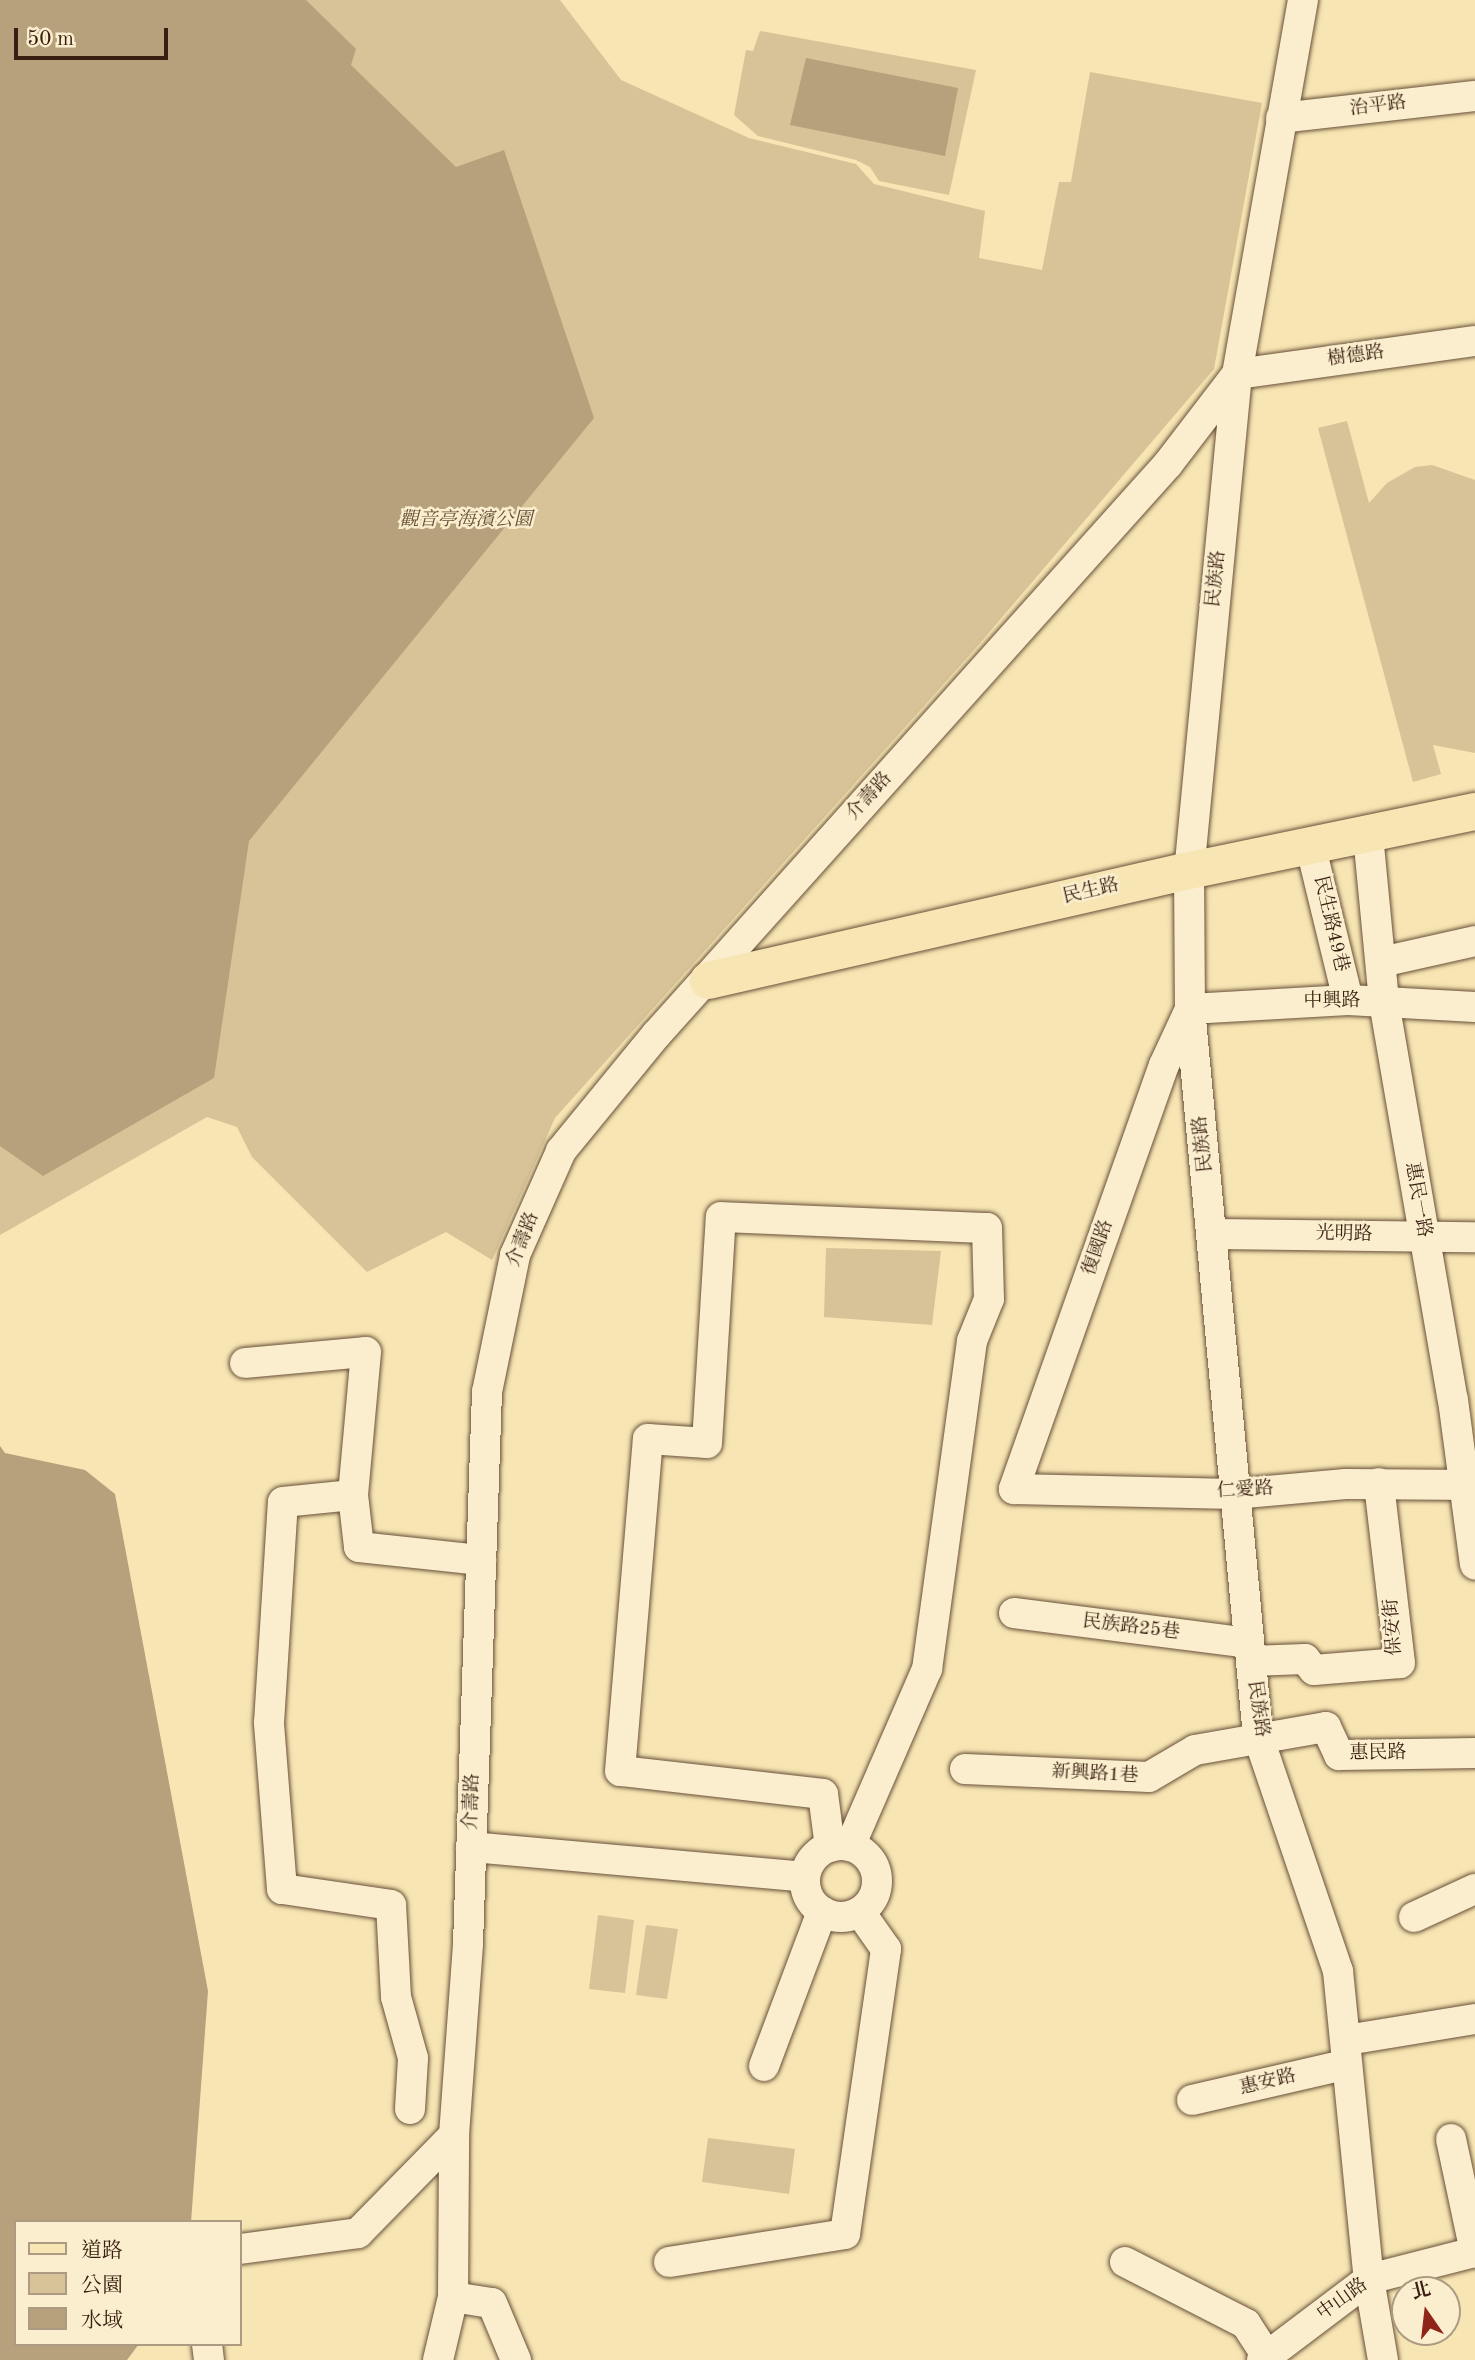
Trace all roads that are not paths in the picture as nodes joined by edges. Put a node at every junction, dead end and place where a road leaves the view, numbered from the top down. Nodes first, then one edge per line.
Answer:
1 (1303, 0) edge
2 (1475, 97) edge
3 (1281, 118) junction
4 (1475, 341) edge
5 (1237, 374) junction
6 (1475, 811) edge
7 (1368, 835) junction
8 (1311, 848) junction
9 (1189, 870) junction
10 (1475, 941) edge
11 (1381, 962) junction
12 (708, 980) junction
13 (1348, 1000) junction
14 (1384, 1002) junction
15 (1475, 1007) edge
16 (1190, 1009) junction
17 (1213, 1234) junction
18 (1423, 1236) junction
19 (1475, 1237) edge
20 (245, 1363) dead end
21 (1379, 1483) junction
22 (1468, 1485) edge
23 (1014, 1489) joint
24 (1234, 1494) junction
25 (353, 1495) junction
26 (481, 1560) junction
27 (1475, 1565) edge
28 (1014, 1613) dead end
29 (1249, 1652) junction
30 (1258, 1736) junction
31 (1475, 1753) edge
32 (965, 1769) dead end
33 (471, 1847) junction
34 (840, 1847) junction
35 (805, 1877) junction
36 (1475, 1889) edge
37 (822, 1912) junction
38 (860, 1912) junction
39 (1414, 1917) dead end
40 (1475, 2019) edge
41 (1345, 2053) junction
42 (764, 2066) dead end
43 (1192, 2100) dead end
44 (410, 2109) dead end
45 (454, 2135) junction
46 (1451, 2139) dead end
47 (242, 2249) edge
48 (1475, 2252) edge
49 (669, 2262) dead end
50 (1125, 2262) dead end
51 (1368, 2279) junction
52 (453, 2297) junction
53 (1264, 2358) edge
54 (438, 2360) edge
55 (516, 2360) edge
56 (1383, 2360) edge

1 - 3 street, 民族路
2 - 3 street, 治平路
3 - 5 street, 民族路
4 - 5 street, 樹德路
5 - 9 street, 民族路
5 - 12 street, 介壽路
6 - 7 main road, 民生路
7 - 8 main road, 民生路
7 - 11 street, 惠民一路
8 - 9 main road, 民生路
8 - 13 street, 民生路49巷
9 - 12 main road, 民生路
9 - 16 street, 民族路
10 - 11 street
11 - 14 street, 惠民一路
12 - 26 street, 介壽路
13 - 14 street, 中興路
13 - 16 street, 中興路
14 - 15 street, 中興路
14 - 18 street, 惠民一路
16 - 17 street, 民族路
16 - 23 street, 復國路
17 - 18 street, 光明路
17 - 24 street, 民族路
18 - 19 street, 光明路
18 - 22 street, 惠民一路
20 - 25 street
21 - 22 street, 仁愛路
21 - 24 street, 仁愛路
21 - 29 street, 保安街
22 - 27 street, 惠民一路
23 - 24 street, 仁愛路
24 - 29 street, 民族路
25 - 26 street
25 - 44 street
26 - 33 street, 介壽路
28 - 29 street, 民族路25巷
29 - 30 street, 民族路
30 - 31 street, 惠民路
30 - 32 street, 新興路1巷
30 - 41 street, 民族路
33 - 35 street
33 - 45 street, 介壽路
34 - 34 street
34 - 35 street
34 - 38 street
35 - 37 street
36 - 39 street
37 - 38 street
37 - 42 street
38 - 49 street
40 - 41 street, 惠安路
41 - 43 street, 惠安路
41 - 51 street, 民族路
45 - 47 street
45 - 52 street, 介壽路
46 - 48 street
48 - 51 street, 中山路
50 - 53 street
51 - 53 street, 中山路
51 - 56 street, 民族路
52 - 54 street, 介壽路
52 - 55 street

